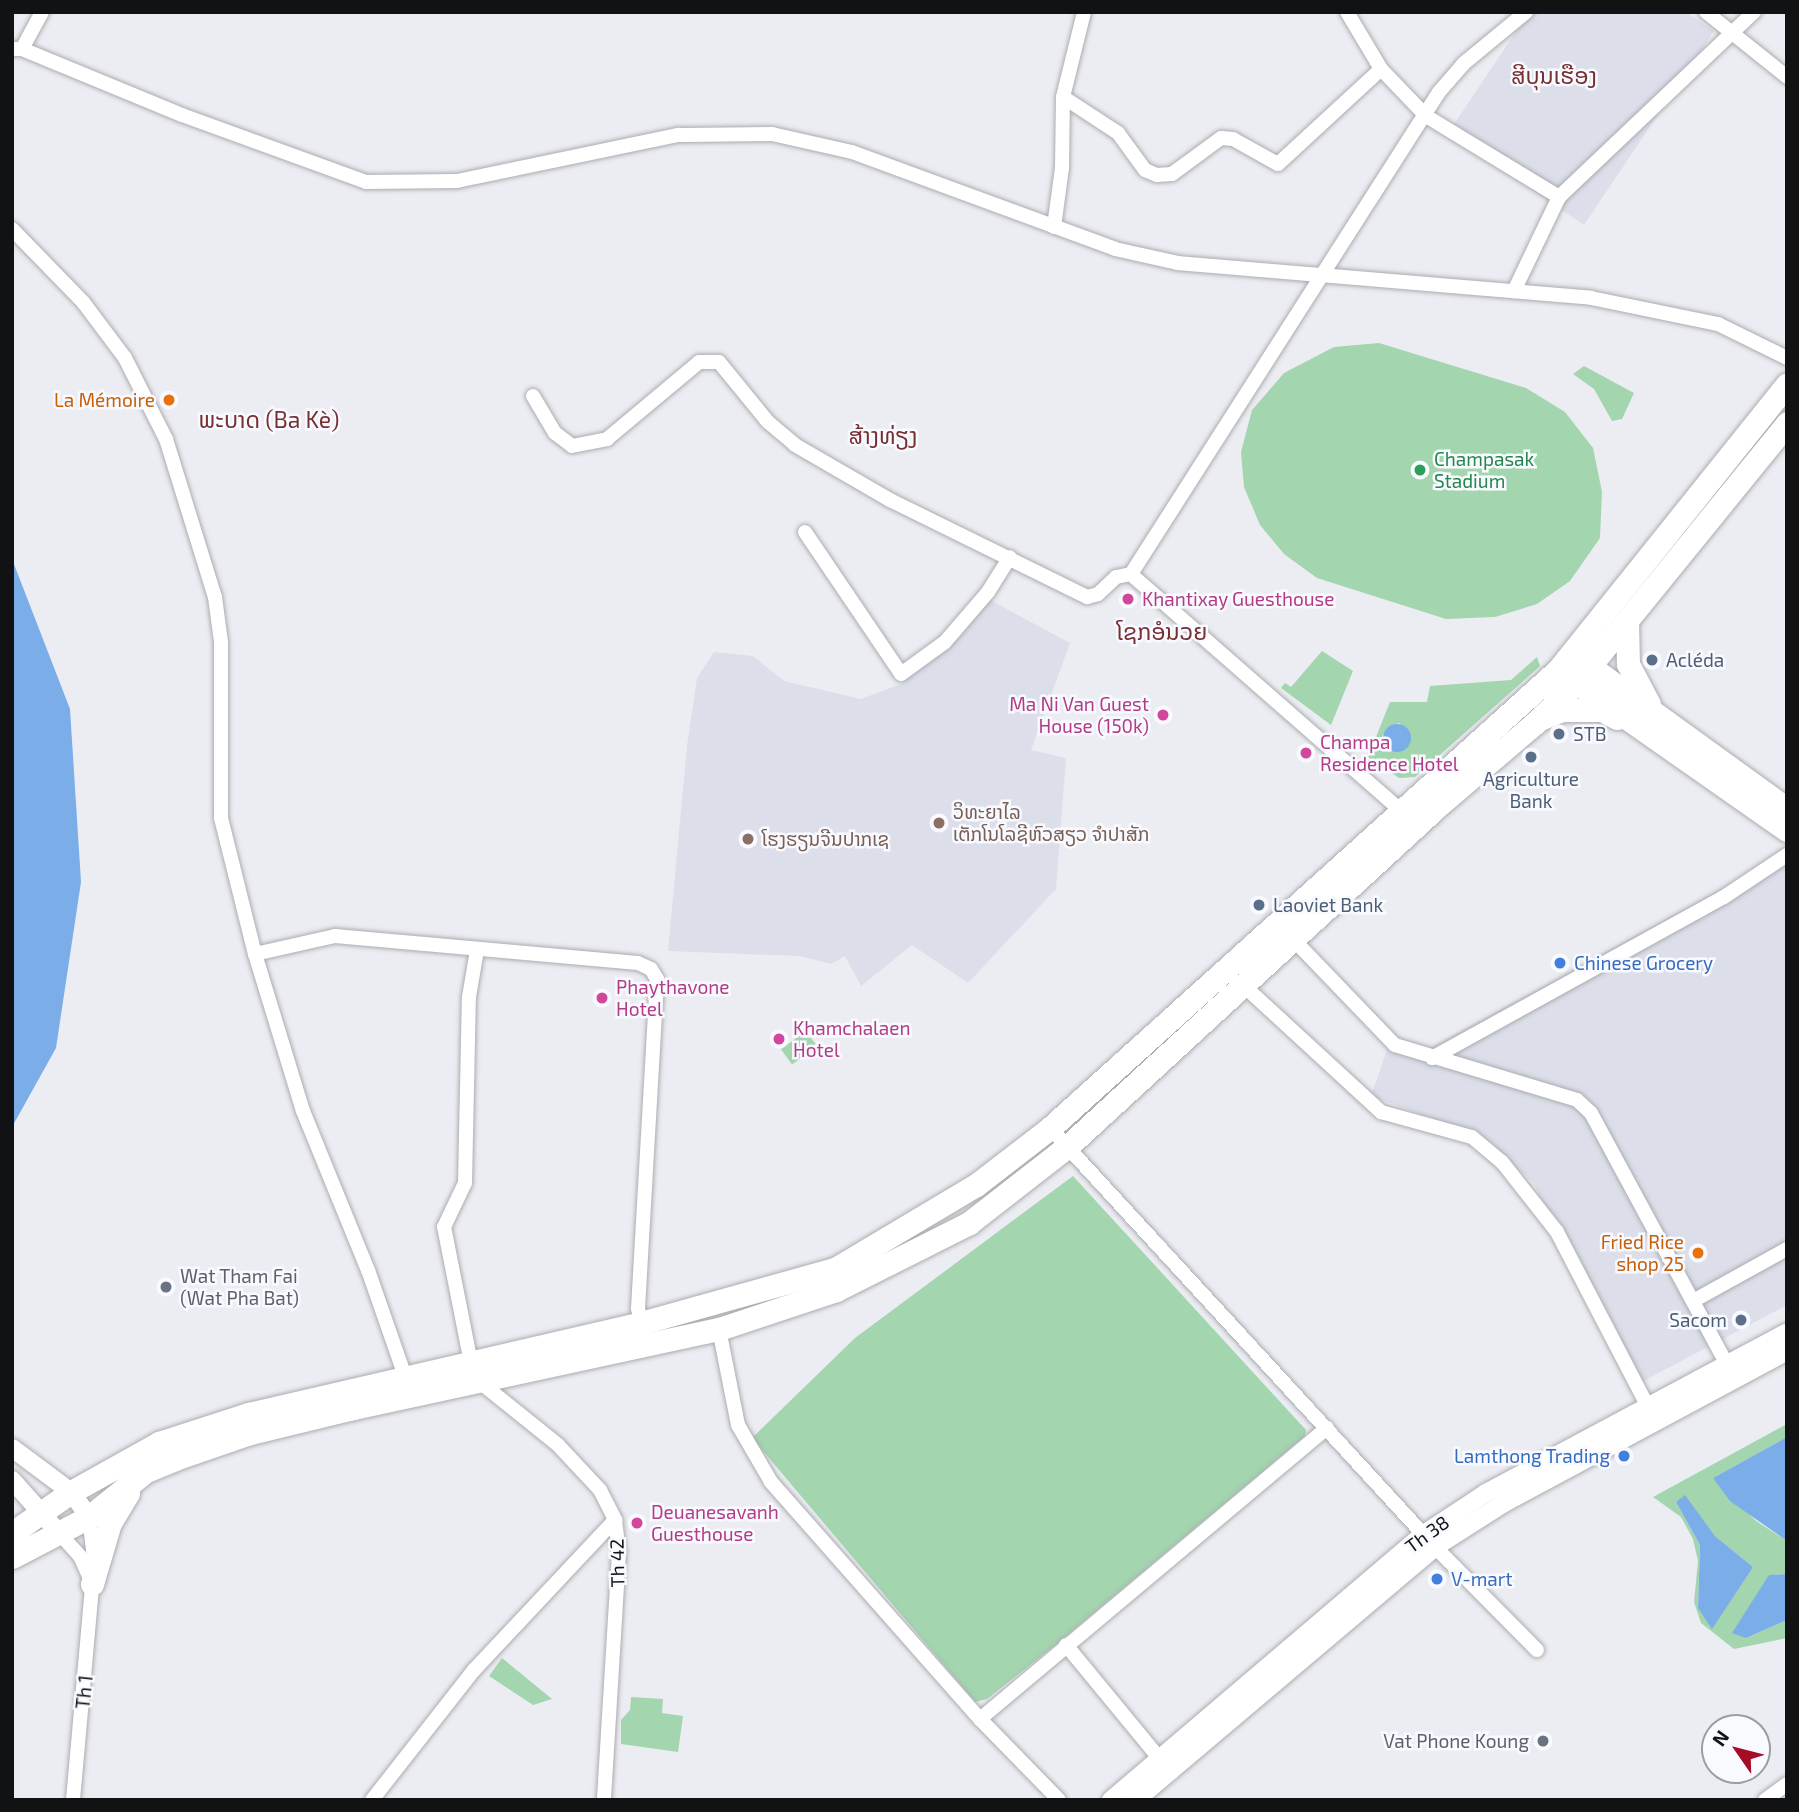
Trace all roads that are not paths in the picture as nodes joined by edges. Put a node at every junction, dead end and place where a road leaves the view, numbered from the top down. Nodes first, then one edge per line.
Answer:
1 (42, 12) edge
2 (1084, 12) edge
3 (1347, 12) edge
4 (1706, 12) edge
5 (1754, 12) edge
6 (1517, 15) edge
7 (1729, 34) junction
8 (17, 49) edge
9 (1381, 69) junction
10 (1787, 77) edge
11 (1063, 96) junction
12 (1426, 116) junction
13 (1559, 197) junction
14 (1054, 227) junction
15 (12, 229) edge
16 (1318, 276) junction
17 (1514, 291) junction
18 (1787, 358) edge
19 (1787, 384) edge
20 (533, 396) dead end
21 (1787, 423) edge
22 (805, 532) dead end
23 (1010, 557) junction
24 (1131, 574) junction
25 (1626, 621) junction
26 (1574, 668) junction
27 (1539, 719) junction
28 (1653, 725) junction
29 (1401, 807) junction
30 (1787, 809) edge
31 (1416, 827) junction
32 (1787, 830) edge
33 (1787, 855) edge
34 (1285, 931) junction
35 (477, 950) junction
36 (255, 954) junction
37 (1243, 985) junction
38 (1432, 1058) junction
39 (1050, 1128) junction
40 (1068, 1146) junction
41 (1787, 1249) edge
42 (1693, 1301) junction
43 (641, 1323) junction
44 (719, 1329) junction
45 (1787, 1332) edge
46 (646, 1347) junction
47 (1787, 1351) edge
48 (1726, 1363) junction
49 (476, 1373) junction
50 (409, 1386) junction
51 (1647, 1405) junction
52 (1326, 1427) junction
53 (12, 1448) edge
54 (146, 1471) junction
55 (12, 1480) edge
56 (71, 1492) junction
57 (40, 1512) junction
58 (89, 1517) junction
59 (615, 1520) junction
60 (12, 1533) edge
61 (61, 1534) junction
62 (1429, 1540) junction
63 (12, 1557) edge
64 (92, 1584) junction
65 (1066, 1645) junction
66 (1537, 1650) dead end
67 (980, 1719) junction
68 (1160, 1759) junction
69 (1787, 1784) edge
70 (73, 1800) edge
71 (372, 1800) edge
72 (604, 1800) edge
73 (1059, 1800) edge
74 (1111, 1800) edge
75 (1136, 1800) edge
76 (1765, 1800) edge

1 - 8 street
2 - 11 street
3 - 9 street
4 - 7 street
5 - 7 street
6 - 12 street
7 - 10 street
7 - 13 street
8 - 14 street
9 - 11 street
9 - 12 street
11 - 14 street
12 - 13 street
12 - 16 street
13 - 17 street
14 - 16 street
15 - 36 street
16 - 17 street
16 - 24 street
17 - 18 street
19 - 26 highway
20 - 23 street
21 - 25 highway
22 - 23 street
23 - 24 street
24 - 29 street
25 - 26 highway
25 - 28 highway
26 - 27 highway
26 - 28 highway
26 - 29 highway
27 - 28 highway
27 - 31 highway
28 - 30 highway
28 - 32 highway
29 - 31 street
29 - 34 highway
31 - 34 highway
33 - 38 street
34 - 37 highway
34 - 38 street
34 - 39 highway
35 - 36 street
35 - 43 street
35 - 49 street
36 - 50 street
37 - 40 highway
37 - 51 street
38 - 42 street
39 - 40 street
39 - 43 highway
40 - 44 highway
40 - 52 street
41 - 42 street
42 - 48 street
43 - 46 street
43 - 49 highway
44 - 46 highway
44 - 67 street
45 - 48 street, Th 38
46 - 49 highway
47 - 62 street, Th 38
48 - 51 street, Th 38
49 - 50 highway
49 - 59 street, Th 42
50 - 54 highway
50 - 56 highway
51 - 62 street, Th 38
52 - 62 street
52 - 65 street
53 - 56 street
54 - 58 highway
54 - 64 highway
55 - 57 street
56 - 57 highway
56 - 58 street
57 - 60 highway
57 - 61 street
58 - 61 highway
58 - 64 street, Th 1
59 - 71 street
59 - 72 street, Th 42
61 - 63 highway
61 - 64 street
62 - 66 street
62 - 68 street, Th 38
62 - 75 street, Th 38
64 - 70 street, Th 1
65 - 67 street
65 - 68 street
67 - 73 street
68 - 74 street, Th 38
69 - 76 street

